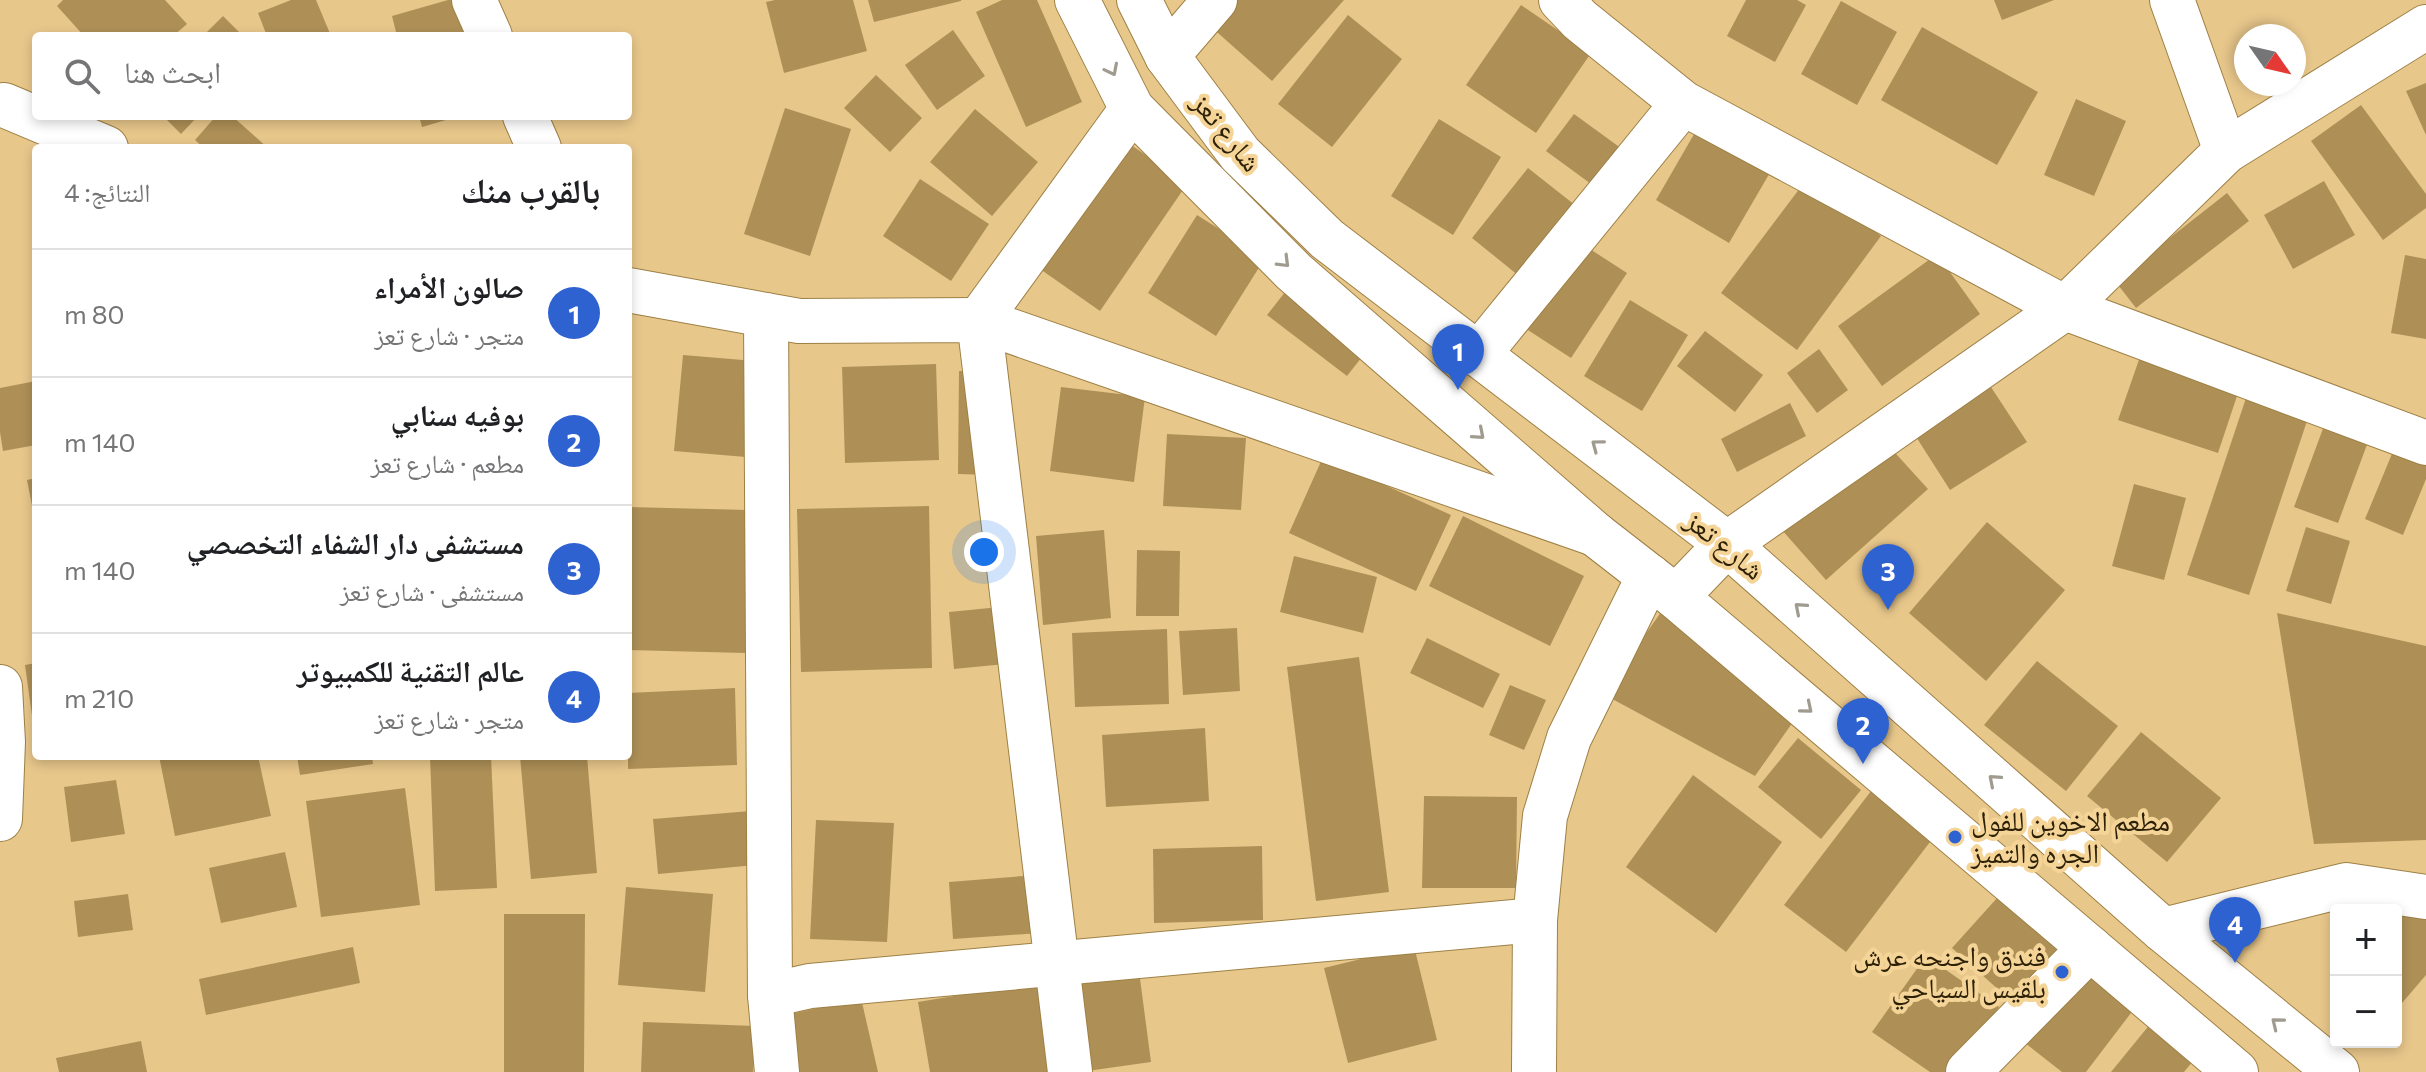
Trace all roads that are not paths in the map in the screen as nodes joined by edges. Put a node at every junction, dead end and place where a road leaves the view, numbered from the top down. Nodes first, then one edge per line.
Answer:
1 (474, 0) edge
2 (1077, 0) edge
3 (1139, 0) edge
4 (1215, 0) edge
5 (1561, 0) edge
6 (2172, 0) edge
7 (2426, 27) edge
8 (488, 32) edge
9 (1167, 56) junction
10 (1683, 103) junction
11 (1, 105) edge
12 (1132, 109) junction
13 (32, 118) edge
14 (38, 120) edge
15 (527, 120) edge
16 (96, 144) edge
17 (537, 144) edge
18 (2226, 151) junction
19 (632, 291) edge
20 (2065, 308) junction
21 (766, 315) junction
22 (979, 320) junction
23 (1478, 355) junction
24 (2426, 443) edge
25 (1595, 534) junction
26 (1727, 544) junction
27 (1663, 586) junction
28 (0, 687) edge
29 (0, 819) edge
30 (2426, 897) edge
31 (1535, 920) junction
32 (2163, 930) junction
33 (2090, 948) junction
34 (1058, 963) junction
35 (770, 995) junction
36 (777, 1072) edge
37 (1070, 1072) edge
38 (1534, 1072) edge
39 (1968, 1072) edge
40 (2236, 1072) edge
41 (2337, 1072) edge

1 - 8 street
2 -> 12 street, شارع تعز
3 - 9 street, شارع تعز
4 - 9 street
5 - 10 street
6 - 18 street
7 - 18 street
9 - 23 street, شارع تعز
10 - 20 street
10 - 23 street
11 - 13 street
12 - 22 street
12 -> 25 street, شارع تعز
14 - 16 street
15 - 17 street
18 - 20 street
19 - 21 street
20 - 24 street
20 - 26 street
21 - 22 street
21 - 35 street
22 - 25 street
22 - 34 street
26 -> 23 street, شارع تعز
25 - 27 street, شارع تعز
26 - 27 street
32 -> 26 street, شارع تعز
27 - 31 street
27 -> 33 street, شارع تعز
28 - 29 street
30 - 32 street
31 - 34 street
31 - 38 street
41 -> 32 street, شارع تعز
33 - 39 street
33 - 40 street, شارع تعز
34 - 35 street
34 - 37 street
35 - 36 street

